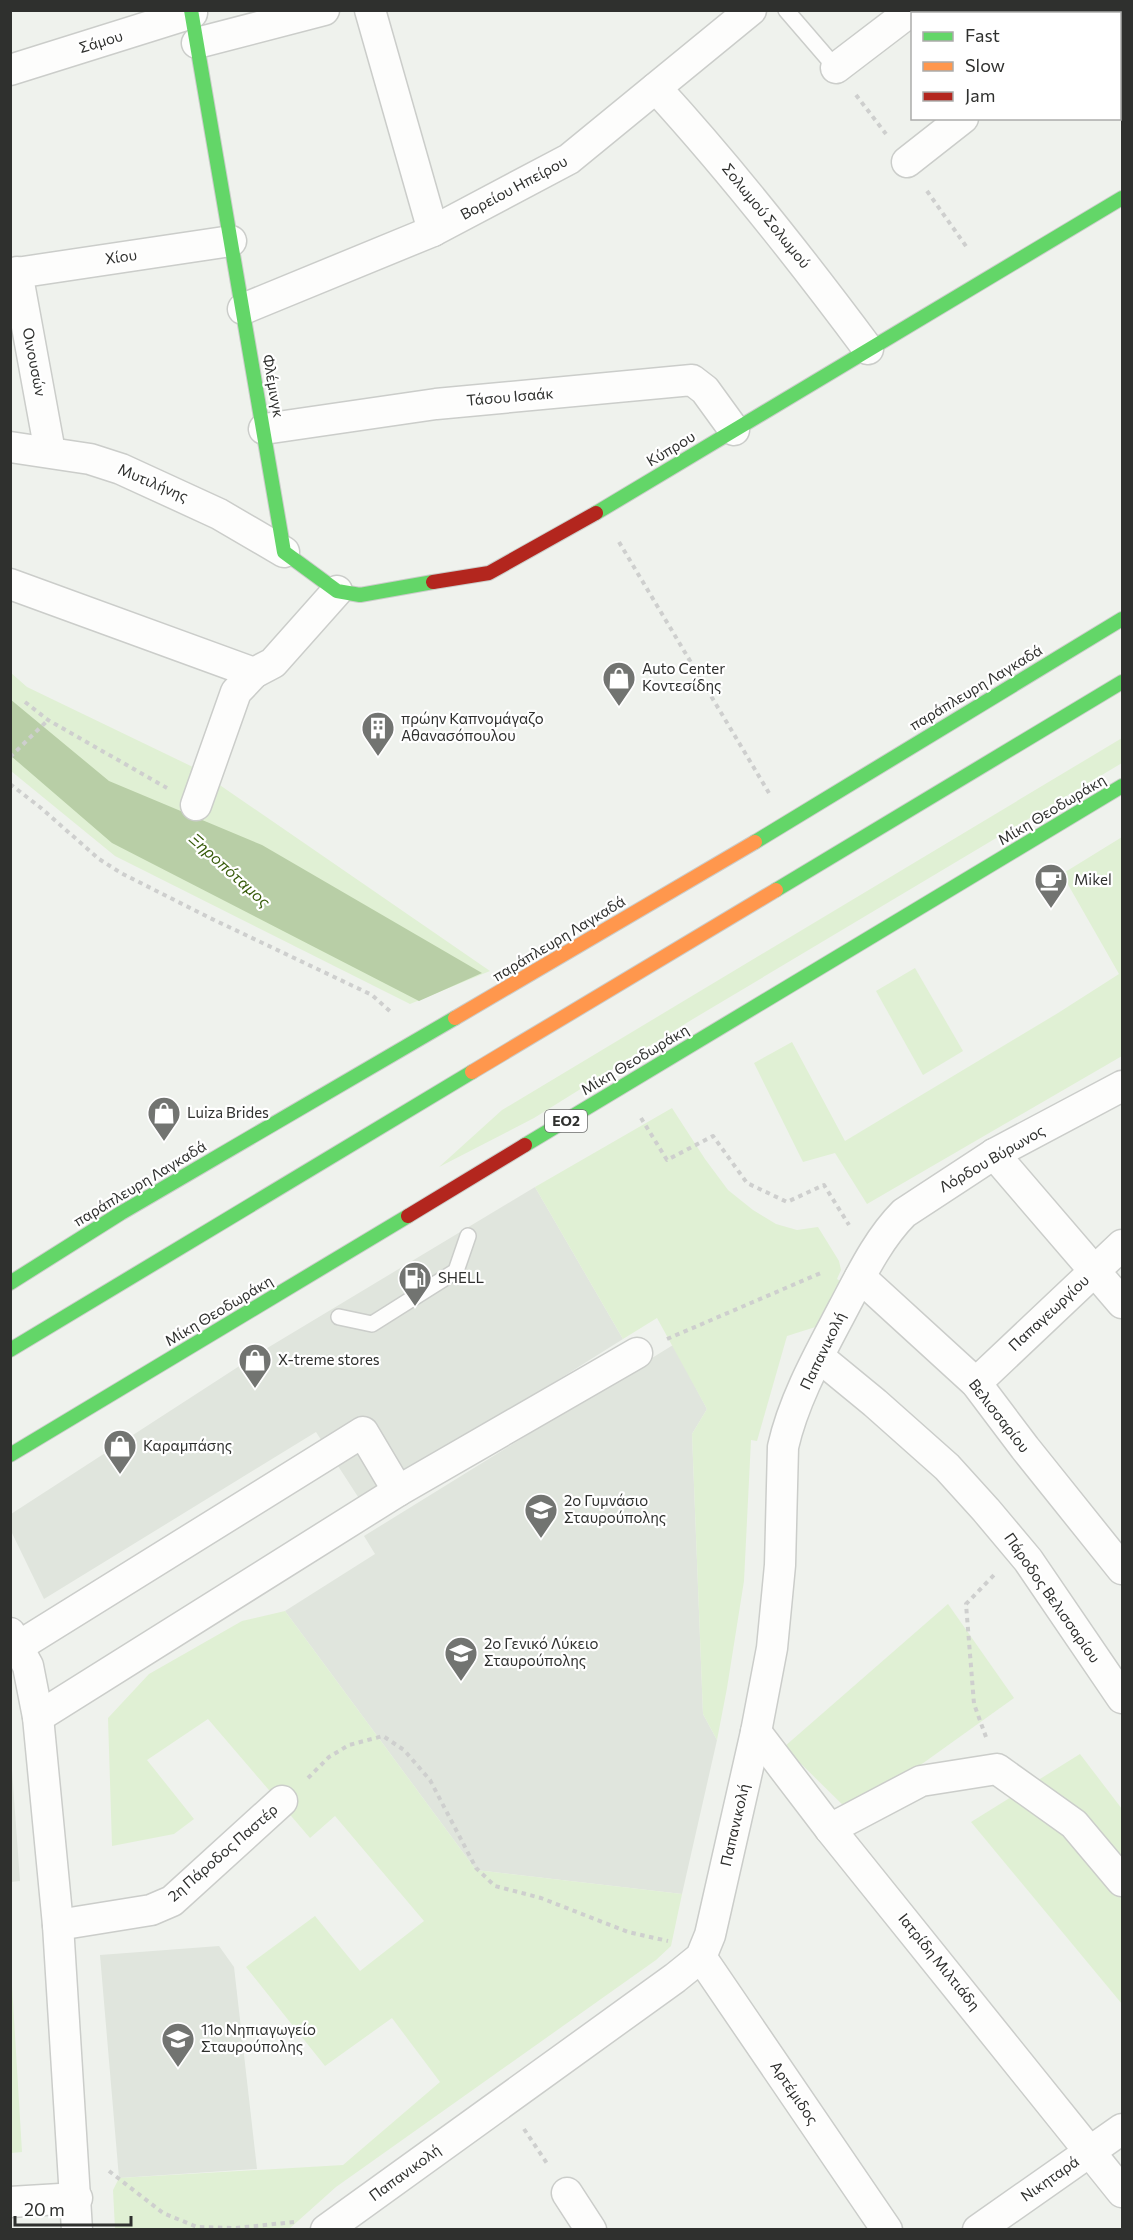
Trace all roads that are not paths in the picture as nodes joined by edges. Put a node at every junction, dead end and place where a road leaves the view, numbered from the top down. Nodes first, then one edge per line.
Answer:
1 (324, 10) edge
2 (370, 10) edge
3 (751, 10) edge
4 (786, 10) edge
5 (912, 10) edge
6 (191, 12) edge
7 (197, 43) junction
8 (836, 68) joint
9 (10, 70) edge
10 (656, 88) junction
11 (960, 120) edge
12 (907, 162) dead end
13 (1122, 198) edge
14 (433, 231) junction
15 (231, 241) junction
16 (14, 273) edge
17 (243, 309) junction
18 (868, 349) junction
19 (264, 429) junction
20 (734, 430) junction
21 (10, 447) edge
22 (50, 452) junction
23 (284, 552) junction
24 (10, 584) edge
25 (337, 591) junction
26 (1122, 619) edge
27 (254, 673) junction
28 (1122, 682) edge
29 (1122, 786) edge
30 (196, 805) road end
31 (1122, 1086) edge
32 (994, 1154) junction
33 (468, 1236) dead end
34 (1122, 1245) edge
35 (876, 1250) joint
36 (1095, 1270) junction
37 (860, 1277) junction
38 (10, 1283) edge
39 (1122, 1302) edge
40 (339, 1317) dead end
41 (10, 1350) edge
42 (636, 1353) road end
43 (819, 1357) junction
44 (976, 1383) junction
45 (10, 1455) edge
46 (398, 1491) junction
47 (1122, 1569) edge
48 (15, 1640) edge
49 (1122, 1698) edge
50 (38, 1717) junction
51 (756, 1732) junction
52 (282, 1801) road end
53 (830, 1829) junction
54 (1122, 1881) edge
55 (58, 1925) junction
56 (700, 1957) junction
57 (1122, 2129) edge
58 (1091, 2151) junction
59 (1122, 2192) edge
60 (567, 2193) dead end
61 (76, 2198) junction
62 (10, 2202) edge
63 (335, 2224) edge
64 (77, 2229) edge
65 (591, 2229) edge
66 (887, 2229) edge
67 (978, 2229) edge

1 - 7 street
2 - 14 street
3 - 10 street, Βορείου Ηπείρου
4 - 8 lane
5 - 8 street
6 - 7 main road, Φλέμινγκ
6 - 9 street, Σάμου
7 - 15 main road, Φλέμινγκ
10 - 14 street, Βορείου Ηπείρου
10 - 18 street, Σολωμού Σολωμού
11 - 12 street
13 - 18 main road, Κύπρου
14 - 17 street, Βορείου Ηπείρου
15 - 16 street, Χίου
15 - 17 main road, Φλέμινγκ
16 - 22 street, Οινουσών
17 - 19 main road, Φλέμινγκ
18 - 20 main road, Κύπρου
19 - 20 street, Τάσου Ισαάκ
19 - 23 main road, Φλέμινγκ
20 - 25 main road, Κύπρου
21 - 22 street, Μυτιλήνης
22 - 23 street, Μυτιλήνης
23 - 25 main road
24 - 27 street
25 - 27 street
26 - 38 main road, παράπλευρη Λαγκαδά
27 - 30 street
28 - 41 main road
29 - 45 main road, Μίκη Θεοδωράκη / ΕΟ2
31 - 32 street, Λόρδου Βύρωνος
32 - 35 street, Λόρδου Βύρωνος
32 - 36 street
33 - 40 lane
34 - 36 street, Παπαγεωργίου
35 - 37 street, Παπανικολή
36 - 39 street
36 - 44 street, Παπαγεωργίου
37 - 43 street, Παπανικολή
37 - 44 street, Βελισσαρίου
42 - 46 street
43 - 49 street, Πάροδος Βελισσαρίου
43 - 51 street, Παπανικολή
44 - 47 street, Βελισσαρίου
46 - 48 street
46 - 50 street
48 - 50 street
50 - 55 street
51 - 53 street, Ιατρίδη Μιλτιάδη
51 - 56 street, Παπανικολή
52 - 55 street, 2η Πάροδος Παστέρ
53 - 54 street
53 - 58 street, Ιατρίδη Μιλτιάδη
55 - 61 street
56 - 63 street, Παπανικολή
56 - 66 street, Αρτέμιδος
57 - 58 street, Νικηταρά
58 - 59 street, Ιατρίδη Μιλτιάδη
58 - 67 street, Νικηταρά
60 - 65 street
61 - 62 street
61 - 64 street

